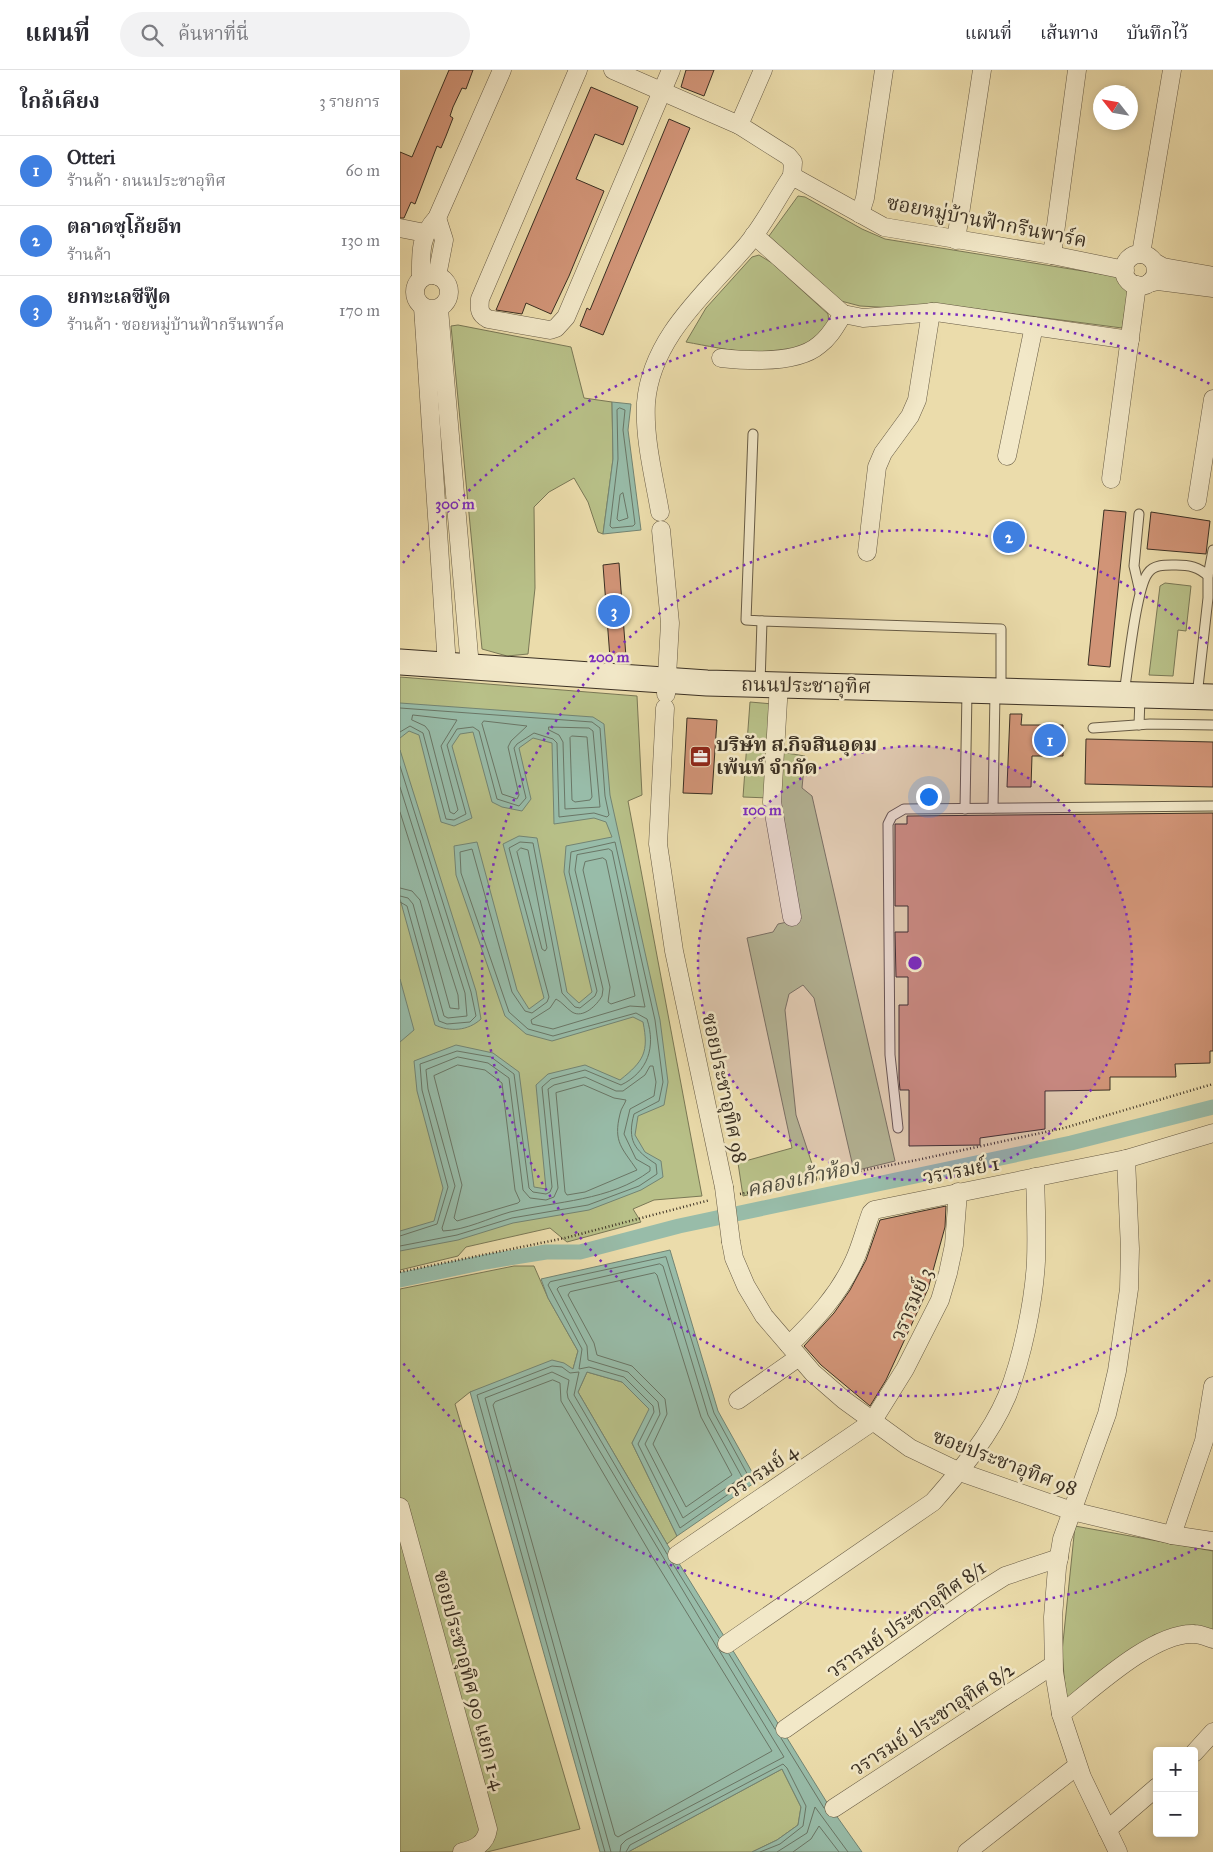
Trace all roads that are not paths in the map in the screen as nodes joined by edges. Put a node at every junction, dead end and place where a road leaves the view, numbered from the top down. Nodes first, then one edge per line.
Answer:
1 (502, 70) edge
2 (578, 70) edge
3 (613, 70) edge
4 (671, 70) edge
5 (762, 70) edge
6 (884, 70) edge
7 (982, 70) edge
8 (1077, 70) edge
9 (1172, 70) edge
10 (662, 91) junction
11 (738, 125) junction
12 (792, 176) junction
13 (860, 214) junction
14 (437, 218) junction
15 (400, 228) edge
16 (425, 233) junction
17 (754, 235) junction
18 (956, 240) junction
19 (1052, 255) junction
20 (1148, 258) junction
21 (1125, 270) junction
22 (1213, 276) edge
23 (429, 278) junction
24 (1143, 284) junction
25 (1213, 288) edge
26 (431, 308) junction
27 (931, 312) junction
28 (843, 314) junction
29 (1034, 326) junction
30 (1130, 340) junction
31 (721, 358) dead end
32 (1213, 399) edge
33 (753, 434) dead end
34 (1007, 456) dead end
35 (1111, 479) dead end
36 (1197, 501) dead end
37 (660, 512) dead end
38 (1139, 514) dead end
39 (661, 530) dead end
40 (1213, 550) edge
41 (867, 552) dead end
42 (1208, 576) junction
43 (1140, 592) junction
44 (762, 621) junction
45 (400, 662) edge
46 (458, 667) junction
47 (769, 684) junction
48 (967, 690) junction
49 (998, 690) junction
50 (666, 694) junction
51 (1132, 694) junction
52 (1205, 696) edge
53 (1139, 725) junction
54 (1213, 725) edge
55 (1093, 728) dead end
56 (1213, 806) edge
57 (965, 808) junction
58 (993, 808) junction
59 (792, 916) dead end
60 (898, 1128) dead end
61 (1213, 1134) edge
62 (1126, 1159) junction
63 (1035, 1177) junction
64 (958, 1192) junction
65 (794, 1351) junction
66 (1213, 1386) edge
67 (738, 1400) dead end
68 (872, 1422) junction
69 (960, 1472) junction
70 (400, 1507) edge
71 (1072, 1511) junction
72 (1172, 1535) junction
73 (1213, 1540) edge
74 (677, 1555) dead end
75 (1058, 1558) junction
76 (1213, 1639) edge
77 (728, 1644) dead end
78 (1054, 1665) junction
79 (1061, 1714) junction
80 (785, 1729) dead end
81 (1213, 1732) edge
82 (1198, 1749) edge
83 (1078, 1766) junction
84 (1153, 1792) edge
85 (834, 1808) dead end
86 (1111, 1845) edge
87 (462, 1852) edge
88 (967, 1852) edge

1 - 14 street
2 - 10 street
3 - 10 street
4 - 10 street
5 - 11 street
6 - 13 street
7 - 18 street
8 - 19 street
9 - 20 street
10 - 11 street
11 - 12 street
12 - 13 street, ซอยหมู่บ้านฟ้ากรีนพาร์ค
12 - 17 street
13 - 18 street, ซอยหมู่บ้านฟ้ากรีนพาร์ค
14 - 16 street
14 - 23 street
15 - 16 street
16 - 23 street
17 - 28 street
17 - 37 street
18 - 19 street, ซอยหมู่บ้านฟ้ากรีนพาร์ค
19 - 21 street, ซอยหมู่บ้านฟ้ากรีนพาร์ค
20 - 21 street
20 - 22 street
20 - 24 street
21 - 24 street
23 - 26 street
23 - 26 street
24 - 25 street
24 - 30 street
26 - 46 street
26 - 46 street
27 - 28 street
27 - 29 street
27 - 41 street
28 - 31 street
29 - 30 street
29 - 34 street
30 - 35 street
32 - 36 street
33 - 44 lane
38 - 43 lane
39 - 50 street
40 - 42 lane
42 - 43 lane
42 - 52 lane
43 - 51 lane
44 - 47 lane
44 - 49 lane
45 - 46 main road, ถนนประชาอุทิศ
46 - 50 main road, ถนนประชาอุทิศ
47 - 48 main road, ถนนประชาอุทิศ
47 - 50 main road, ถนนประชาอุทิศ
47 - 59 street
48 - 49 main road, ถนนประชาอุทิศ
48 - 57 lane
49 - 51 main road, ถนนประชาอุทิศ
49 - 58 lane
50 - 65 street, ซอยประชาอุทิศ 98, bridge
51 - 52 main road, ถนนประชาอุทิศ
51 - 53 lane
53 - 54 lane
53 - 55 lane
56 - 58 lane
57 - 58 lane
57 - 60 lane
61 - 62 street, วรารมย์ 1
62 - 63 street, วรารมย์ 1
62 - 71 street
63 - 64 street, วรารมย์ 1
63 - 69 street
64 - 65 street, วรารมย์ 1
64 - 68 street, วรารมย์ 3
65 - 67 street
65 - 68 street, ซอยประชาอุทิศ 98
66 - 72 street
68 - 69 street, ซอยประชาอุทิศ 98
68 - 74 street, วรารมย์ 4
69 - 71 street, ซอยประชาอุทิศ 98
69 - 77 street
70 - 87 street, ซอยประชาอุทิศ 90 แยก 1-4
71 - 72 street, ซอยประชาอุทิศ 98
71 - 75 street
72 - 73 street, ซอยประชาอุทิศ 98
75 - 78 street
75 - 80 street, วรารมย์ ประชาอุทิศ 8/1
76 - 79 street
78 - 79 street
78 - 85 street, วรารมย์ ประชาอุทิศ 8/2
79 - 83 street
81 - 82 street
83 - 86 street
83 - 88 street
84 - 86 street

